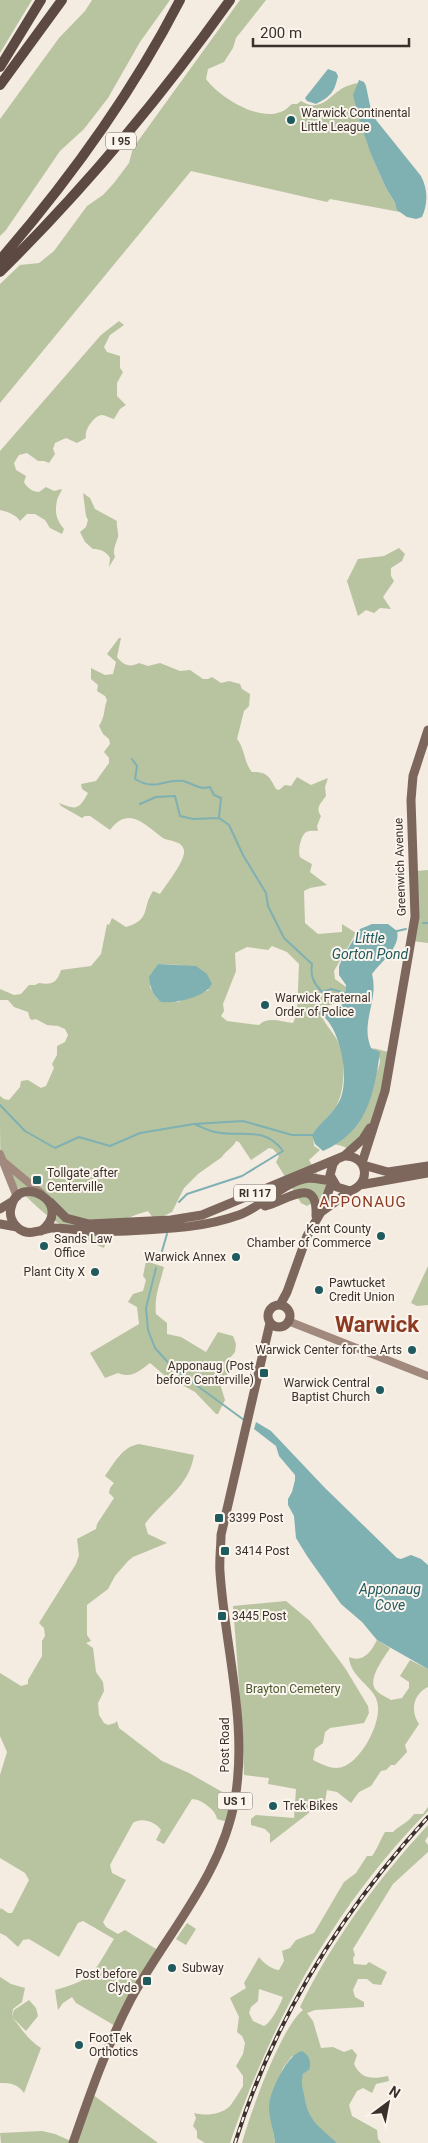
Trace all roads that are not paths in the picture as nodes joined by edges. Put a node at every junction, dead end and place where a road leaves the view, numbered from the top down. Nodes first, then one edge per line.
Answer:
1 (41, 0) edge
2 (62, 0) edge
3 (180, 0) edge
4 (230, 0) edge
5 (0, 67) edge
6 (0, 84) edge
7 (0, 260) edge
8 (0, 272) edge
9 (428, 730) edge
10 (374, 1122) junction
11 (0, 1154) edge
12 (340, 1157) junction
13 (4, 1162) junction
14 (363, 1164) junction
15 (428, 1166) edge
16 (428, 1174) edge
17 (332, 1181) junction
18 (360, 1186) junction
19 (350, 1190) junction
20 (46, 1198) junction
21 (15, 1199) junction
22 (255, 1208) junction
23 (0, 1209) edge
24 (318, 1216) junction
25 (0, 1224) edge
26 (17, 1227) junction
27 (41, 1231) junction
28 (283, 1306) junction
29 (288, 1321) junction
30 (274, 1325) junction
31 (428, 1376) edge
32 (73, 2143) edge

1 - 5 highway
2 - 6 highway
3 - 7 highway
4 - 8 highway, I 95
9 - 10 main road, Greenwich Avenue
10 - 12 main road, Greenwich Avenue
10 - 14 main road, Greenwich Avenue
11 - 13 main road
12 - 14 main road
12 - 17 main road, US 1
12 - 20 main road, RI 117
13 - 20 main road
13 - 21 main road
14 - 15 main road
14 - 18 main road
16 - 18 main road, US 1
17 - 19 main road, RI 117
17 - 22 main road, RI 117
17 - 24 main road, US 1
18 - 19 main road, US 1
19 - 24 main road, US 1
20 - 21 main road
20 - 27 main road
21 - 23 main road
21 - 26 main road
22 - 24 main road
22 - 27 main road, RI 117
24 - 28 main road, US 1
25 - 26 main road
26 - 27 main road
28 - 29 main road, US 1
28 - 30 main road, US 1
29 - 30 main road
29 - 31 main road
30 - 32 main road, Post Road / US 1

